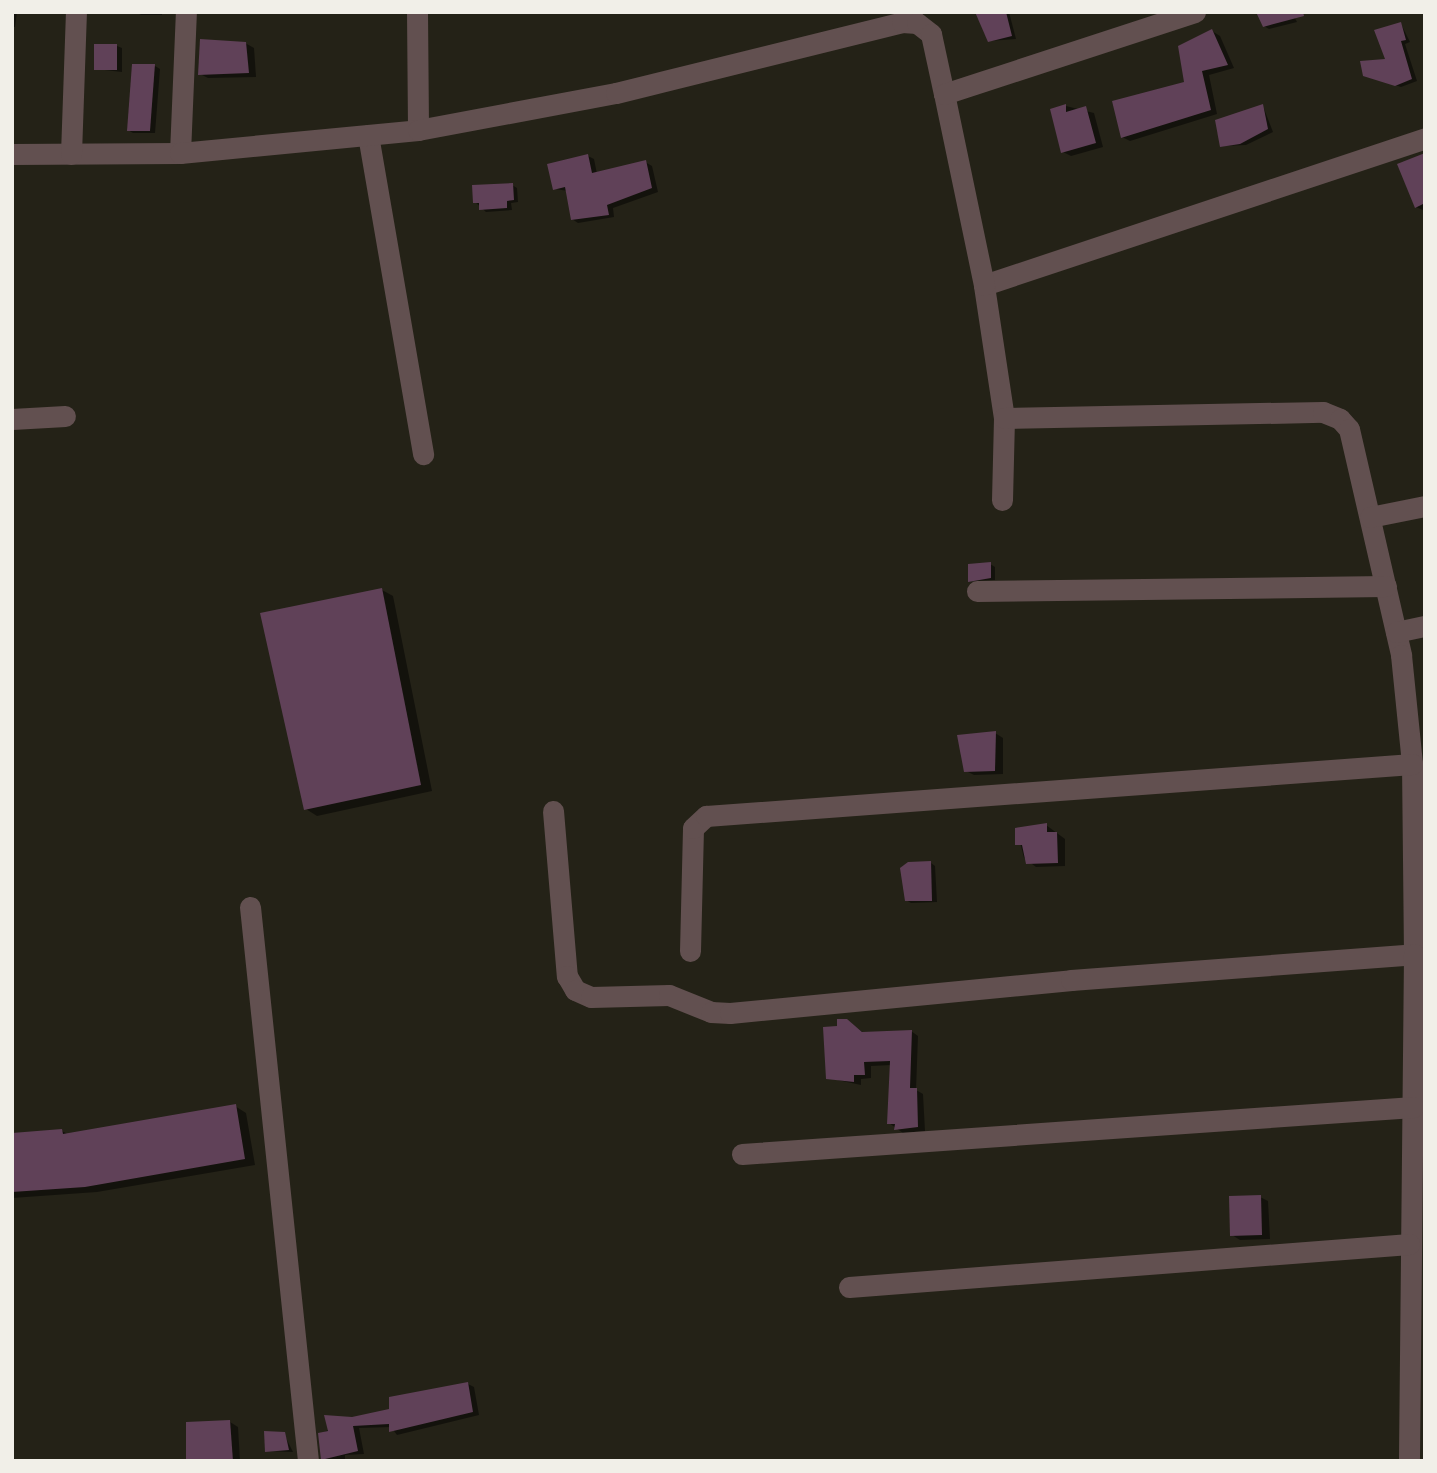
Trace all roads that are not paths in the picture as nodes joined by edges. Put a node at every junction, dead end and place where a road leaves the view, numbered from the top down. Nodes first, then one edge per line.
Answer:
1 (76, 12) edge
2 (186, 12) edge
3 (417, 12) edge
4 (1195, 12) edge
5 (888, 18) edge
6 (944, 94) junction
7 (418, 130) junction
8 (368, 135) junction
9 (1425, 138) edge
10 (180, 153) junction
11 (12, 154) edge
12 (71, 154) junction
13 (984, 285) junction
14 (65, 416) dead end
15 (1004, 418) junction
16 (12, 419) edge
17 (423, 454) dead end
18 (1002, 500) dead end
19 (1425, 506) edge
20 (1370, 517) junction
21 (1386, 586) junction
22 (977, 591) dead end
23 (1425, 626) edge
24 (1396, 632) junction
25 (1412, 764) junction
26 (553, 811) dead end
27 (1418, 816) edge
28 (250, 907) dead end
29 (690, 951) dead end
30 (1414, 954) junction
31 (1420, 1012) edge
32 (1413, 1107) junction
33 (742, 1154) dead end
34 (1409, 1244) junction
35 (849, 1287) dead end
36 (307, 1461) edge
37 (1409, 1461) edge

1 - 12 street
2 - 10 street
3 - 7 street
4 - 6 street
5 - 6 street
5 - 7 street
6 - 13 street
7 - 8 street
8 - 10 street
8 - 17 street
9 - 13 street
10 - 12 street
11 - 12 street
13 - 15 street
14 - 16 street
15 - 18 street
15 - 20 street
19 - 20 street
20 - 21 street
21 - 22 street
21 - 24 street
23 - 24 street
24 - 25 street
25 - 27 street
25 - 29 street
26 - 30 street
27 - 30 street
28 - 36 street
30 - 31 street
31 - 32 street
32 - 33 street
32 - 34 street
34 - 35 street
34 - 37 street

